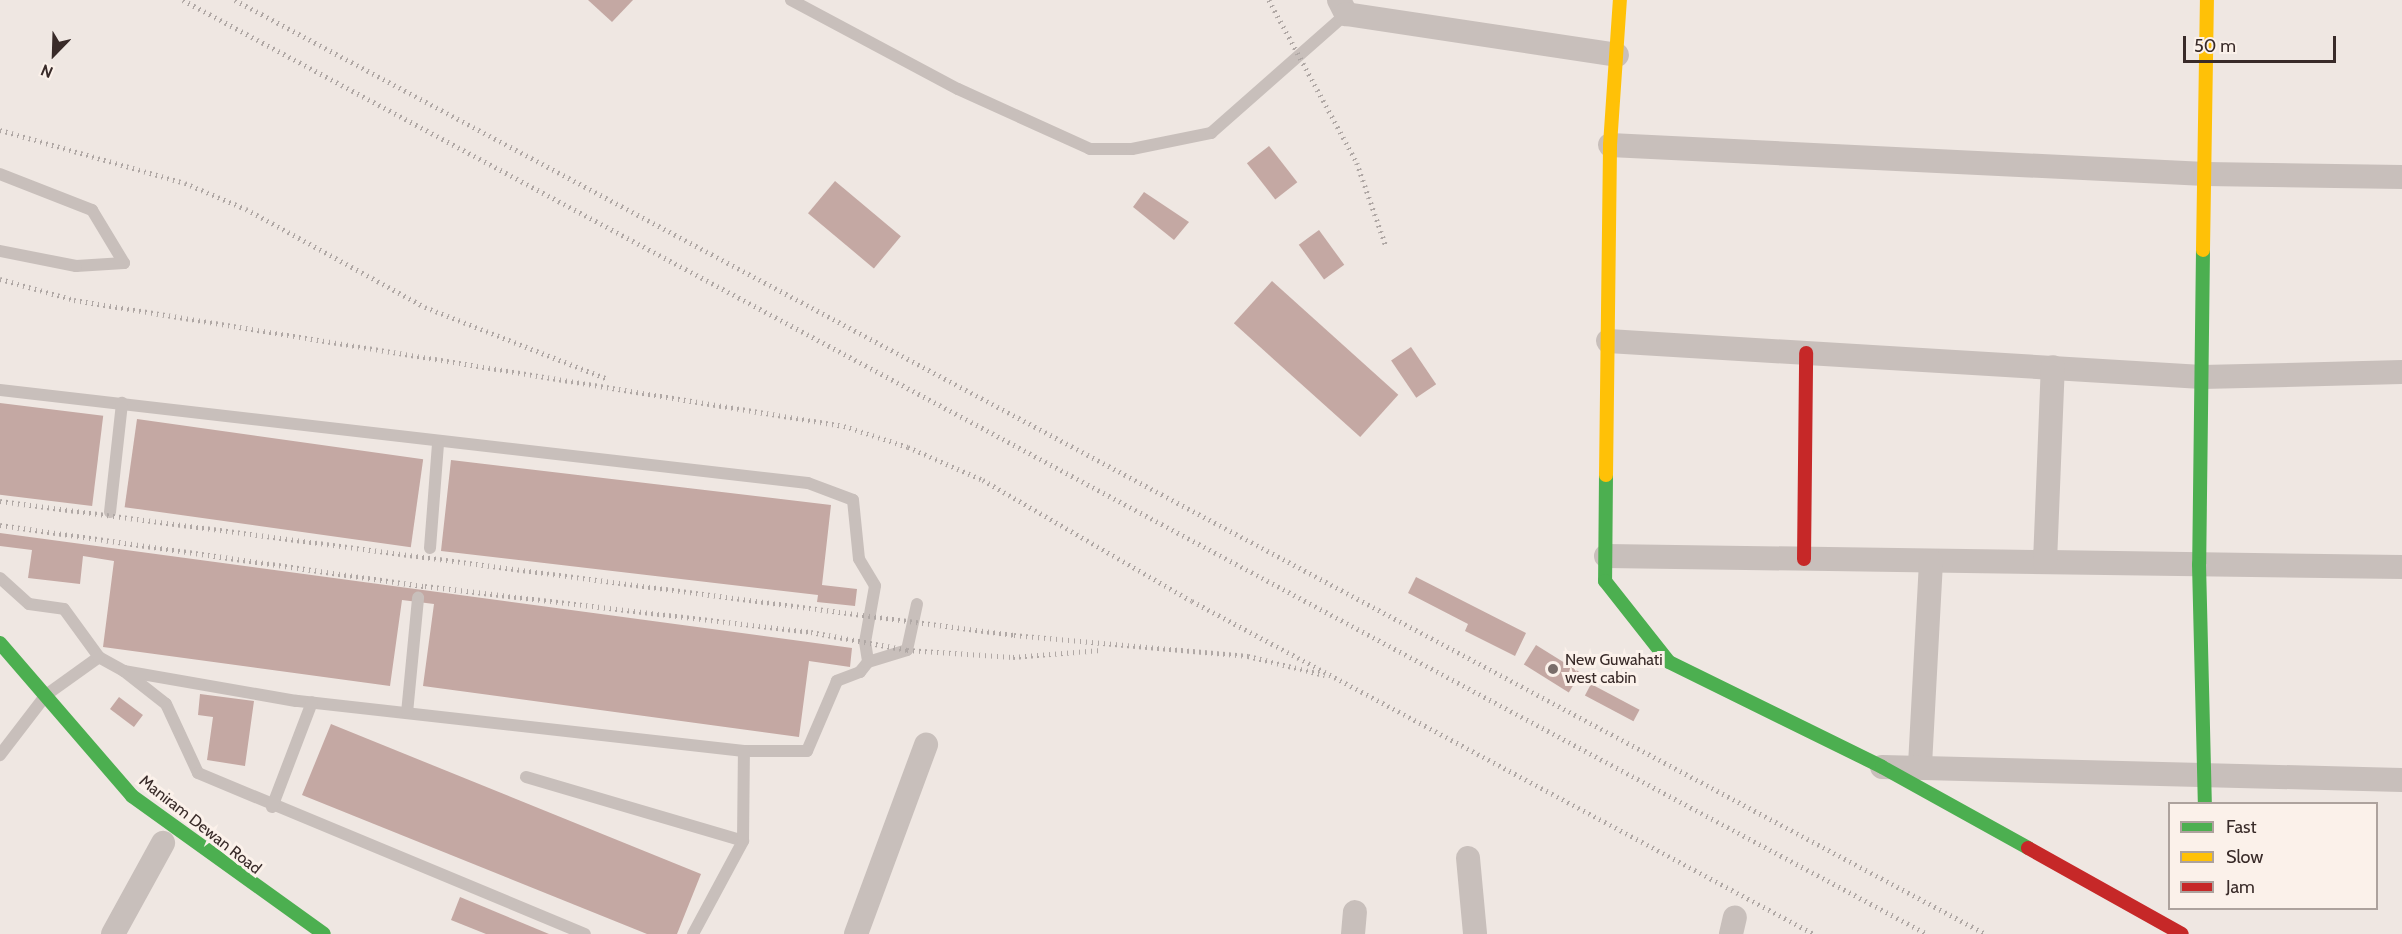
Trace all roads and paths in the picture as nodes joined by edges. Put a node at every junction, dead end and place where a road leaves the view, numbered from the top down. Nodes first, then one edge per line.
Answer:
1 (791, 0) edge
2 (1620, 0) edge
3 (2206, 0) edge
4 (1342, 7) edge
5 (1617, 55) junction
6 (1610, 145) junction
7 (0, 174) edge
8 (2205, 174) junction
9 (2402, 177) edge
10 (0, 251) edge
11 (1608, 340) junction
12 (1806, 353) junction
13 (2053, 368) junction
14 (2402, 372) edge
15 (2202, 377) junction
16 (0, 390) edge
17 (122, 403) junction
18 (438, 445) junction
19 (110, 512) dead end
20 (430, 548) dead end
21 (1606, 556) junction
22 (1804, 559) junction
23 (1931, 561) junction
24 (2045, 562) junction
25 (2199, 564) junction
26 (2402, 567) edge
27 (0, 578) edge
28 (418, 598) dead end
29 (917, 604) dead end
30 (0, 642) edge
31 (99, 657) junction
32 (868, 662) junction
33 (124, 671) junction
34 (15, 686) dead end
35 (46, 695) junction
36 (312, 702) junction
37 (38, 709) junction
38 (407, 713) junction
39 (926, 745) dead end
40 (744, 751) junction
41 (0, 755) edge
42 (1920, 765) junction
43 (1881, 767) junction
44 (525, 777) dead end
45 (2206, 779) junction
46 (2402, 780) edge
47 (2205, 802) edge
48 (272, 807) junction
49 (126, 814) dead end
50 (743, 841) junction
51 (163, 843) dead end
52 (1468, 858) dead end
53 (113, 934) edge
54 (324, 934) edge
55 (585, 934) edge
56 (693, 934) edge
57 (856, 934) edge
58 (1475, 934) edge
59 (2182, 934) edge

1 - 4 lane
2 - 5 street
3 - 8 street
4 - 5 street
5 - 6 street
6 - 8 street
6 - 11 street
7 - 10 lane
8 - 9 street
8 - 15 street
11 - 12 street
11 - 21 street
12 - 13 street
12 - 22 street
13 - 15 street
13 - 24 street
14 - 15 street
15 - 25 street
16 - 17 lane
17 - 18 lane
17 - 19 lane
18 - 20 lane
18 - 32 lane
21 - 22 street
21 - 43 street
22 - 23 street
23 - 24 street
23 - 42 street
24 - 25 street
25 - 26 street
25 - 45 street
27 - 31 lane
28 - 38 lane
29 - 32 lane
30 - 35 street, Maniram Dewan Road
31 - 33 lane
31 - 35 lane
32 - 40 lane
33 - 36 lane
33 - 48 lane
34 - 37 street, Maniram Dewan Road
35 - 37 lane
35 - 54 street, Maniram Dewan Road
36 - 38 lane
36 - 48 lane
37 - 41 lane
37 - 49 street, Maniram Dewan Road
38 - 40 lane
39 - 57 street
40 - 50 lane
42 - 43 street
42 - 45 street
43 - 59 street
44 - 50 lane
45 - 46 street
45 - 47 street
48 - 55 lane
50 - 56 lane
51 - 53 street
52 - 58 street

